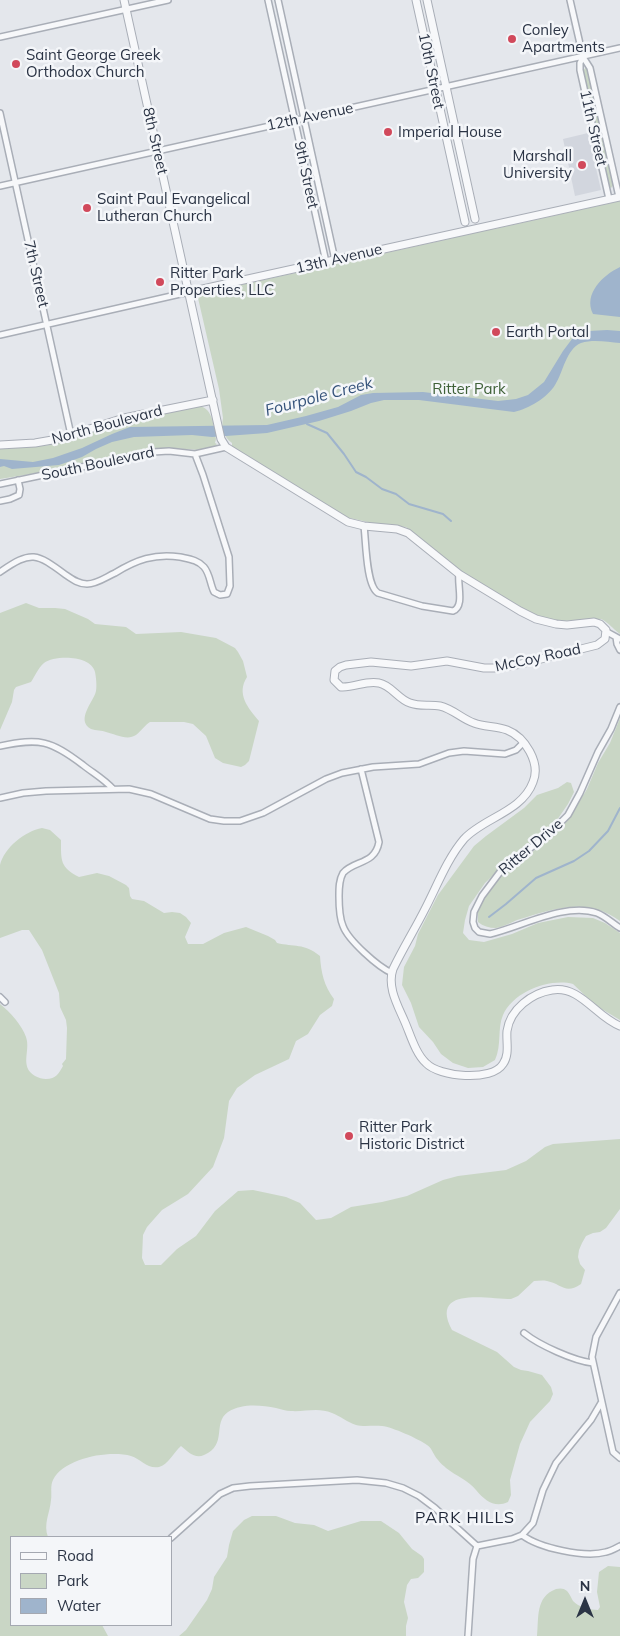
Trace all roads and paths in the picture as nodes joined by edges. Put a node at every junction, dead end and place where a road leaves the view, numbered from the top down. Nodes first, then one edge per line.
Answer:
1 (124, 0) edge
2 (168, 0) edge
3 (268, 0) edge
4 (278, 0) edge
5 (416, 0) edge
6 (427, 0) edge
7 (570, 0) edge
8 (126, 9) junction
9 (0, 37) edge
10 (620, 48) edge
11 (583, 57) junction
12 (446, 87) junction
13 (435, 89) junction
14 (0, 113) edge
15 (304, 118) junction
16 (294, 120) junction
17 (158, 151) junction
18 (15, 182) junction
19 (0, 186) edge
20 (619, 197) edge
21 (609, 199) junction
22 (475, 219) joint
23 (466, 226) junction
24 (477, 227) junction
25 (335, 260) junction
26 (326, 262) junction
27 (189, 292) junction
28 (47, 324) junction
29 (0, 335) edge
30 (213, 400) junction
31 (71, 435) junction
32 (0, 445) edge
33 (224, 445) junction
34 (195, 454) junction
35 (18, 480) junction
36 (0, 484) edge
37 (0, 501) edge
38 (364, 526) junction
39 (0, 572) edge
40 (459, 574) junction
41 (606, 632) junction
42 (618, 638) edge
43 (620, 650) edge
44 (620, 707) edge
45 (524, 743) junction
46 (0, 746) edge
47 (361, 769) junction
48 (113, 789) junction
49 (0, 798) edge
50 (620, 928) edge
51 (392, 973) junction
52 (0, 997) edge
53 (4, 1002) dead end
54 (620, 1026) edge
55 (620, 1293) edge
56 (524, 1333) dead end
57 (593, 1363) junction
58 (601, 1403) junction
59 (620, 1458) edge
60 (522, 1535) junction
61 (172, 1537) edge
62 (477, 1546) junction
63 (620, 1546) edge
64 (468, 1636) edge

1 - 8 street, 8th Street
2 - 8 street
3 - 16 street, 9th Street
4 - 15 street, 9th Street
5 - 13 street, 10th Street
6 - 12 street, 10th Street
7 - 11 street, 11th Street
8 - 9 street
8 - 17 street, 8th Street
10 - 11 street, 12th Avenue
11 - 12 street, 12th Avenue
11 - 20 street, 11th Street
11 - 21 street, 11th Street
12 - 13 street, 12th Avenue
12 - 22 street, 10th Street
13 - 15 street, 12th Avenue
13 - 23 street, 10th Street
14 - 18 street, 7th Street
15 - 16 street, 12th Avenue
15 - 25 street, 9th Street
16 - 17 street, 12th Avenue
16 - 26 street, 9th Street
17 - 18 street, 12th Avenue
17 - 27 street, 8th Street
18 - 19 street, 12th Avenue
18 - 28 street, 7th Street
20 - 21 street, 13th Avenue
21 - 24 street, 13th Avenue
22 - 24 street, 10th Street
23 - 24 street, 13th Avenue
23 - 25 street, 13th Avenue
25 - 26 street, 13th Avenue
26 - 27 street, 13th Avenue
27 - 28 street, 13th Avenue
27 - 30 street, 8th Street
28 - 29 street, 13th Avenue
28 - 31 street, 7th Street
30 - 31 street, North Boulevard
30 - 33 street
31 - 32 street, North Boulevard
33 - 34 street, South Boulevard
33 - 38 street, McCoy Road
34 - 35 street, South Boulevard
34 - 39 street
35 - 36 street, South Boulevard
35 - 37 street
38 - 40 street, McCoy Road
38 - 40 street
40 - 41 street, McCoy Road
41 - 42 street
41 - 45 street, McCoy Road
42 - 43 street
44 - 50 street, Ritter Drive
45 - 47 street
45 - 51 street, McCoy Road
46 - 48 street
47 - 48 street
47 - 51 street
48 - 49 street
51 - 54 street
52 - 53 street
55 - 57 street
56 - 57 street
57 - 58 street
58 - 59 street
58 - 60 street
60 - 62 street
60 - 63 street
61 - 62 street
62 - 64 street

